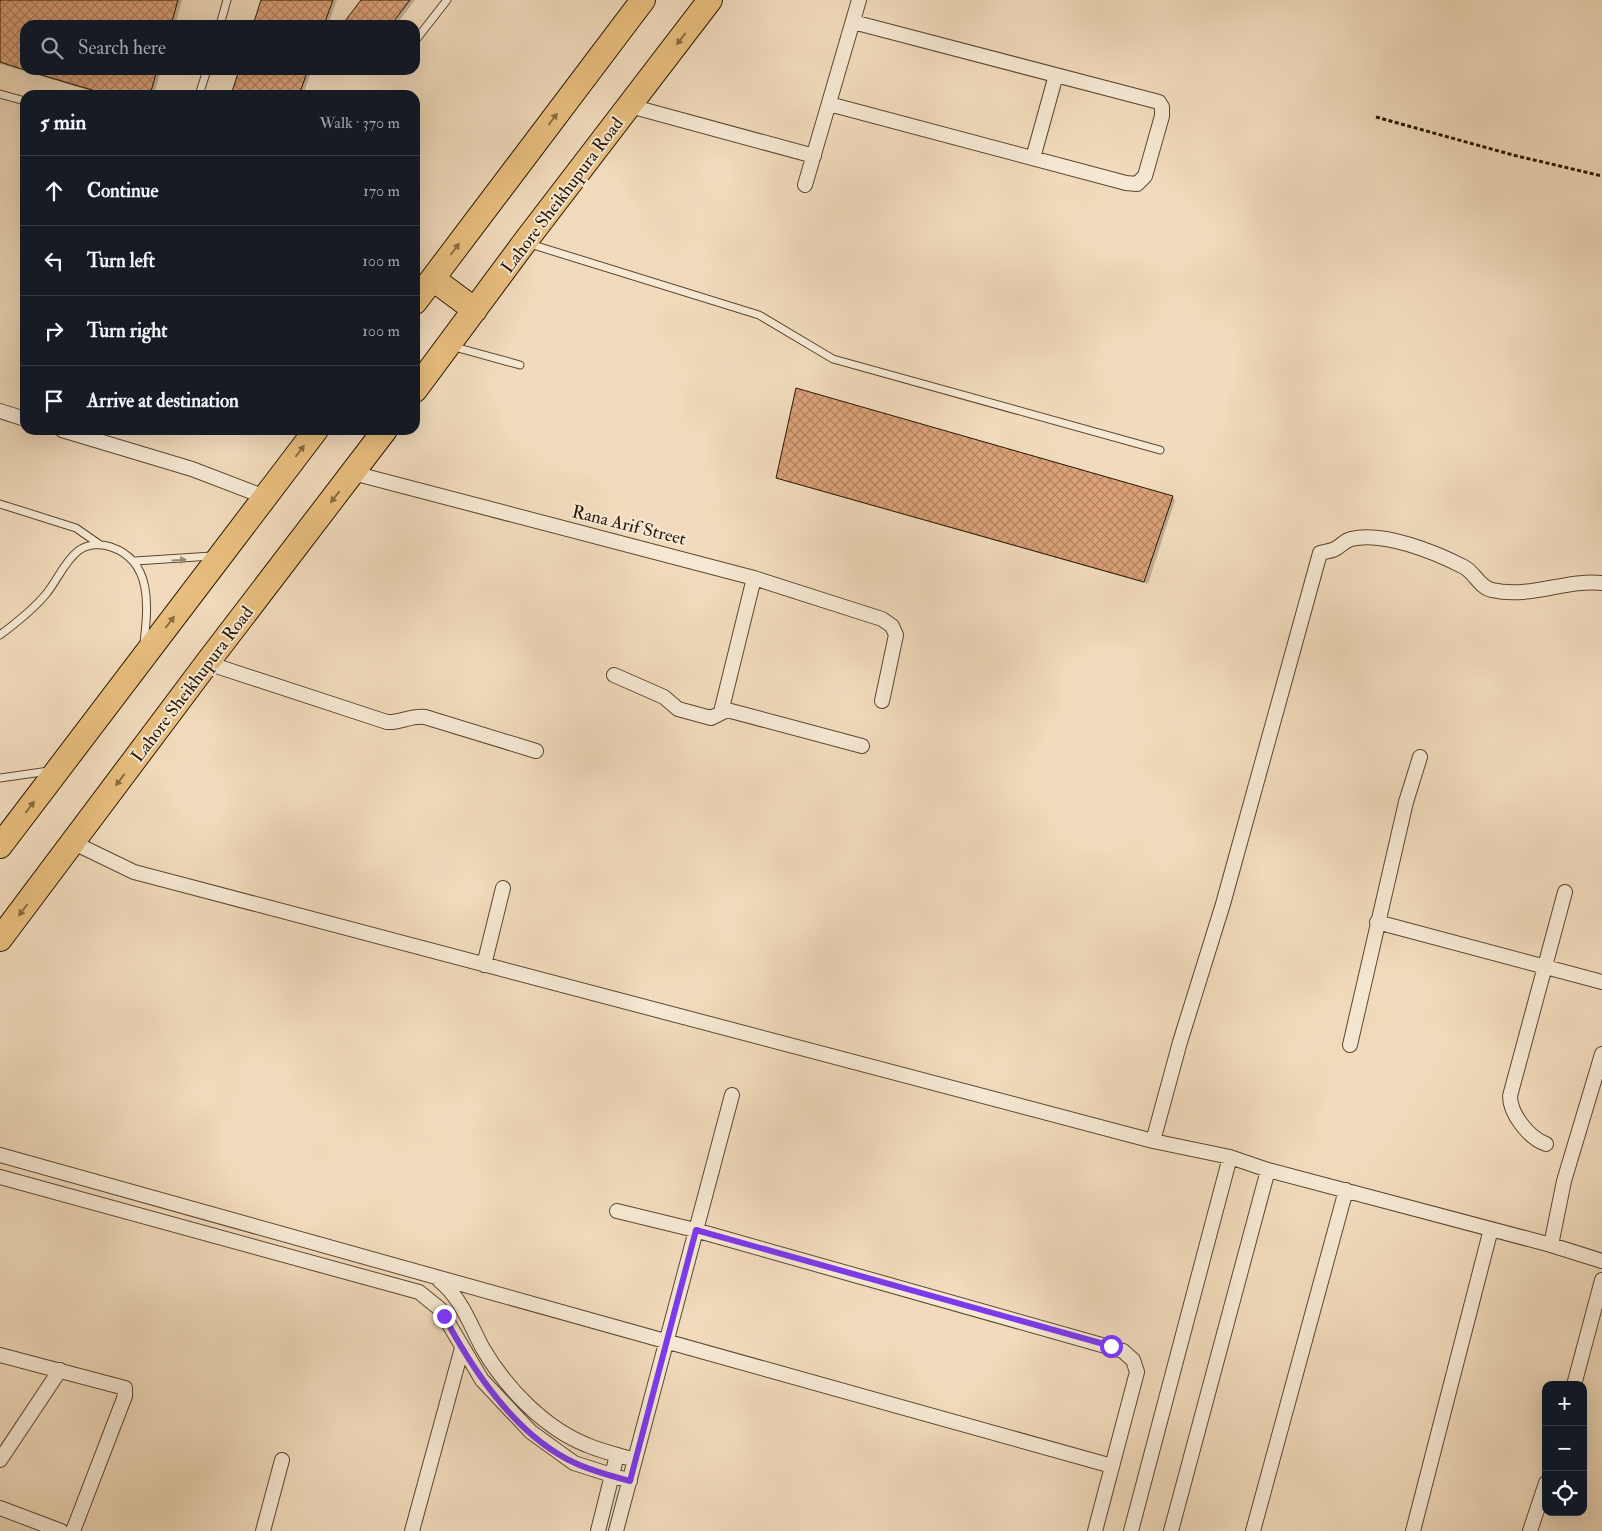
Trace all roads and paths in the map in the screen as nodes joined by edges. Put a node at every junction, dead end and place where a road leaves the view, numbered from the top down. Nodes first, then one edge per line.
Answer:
1 (227, 0) edge
2 (447, 0) edge
3 (643, 0) edge
4 (710, 0) edge
5 (859, 0) edge
6 (221, 20) edge
7 (853, 22) junction
8 (420, 35) edge
9 (1056, 74) junction
10 (205, 75) edge
11 (201, 90) edge
12 (0, 94) edge
13 (20, 100) edge
14 (829, 104) junction
15 (630, 106) junction
16 (1376, 117) dead end
17 (814, 156) junction
18 (1033, 158) junction
19 (1602, 176) edge
20 (805, 185) dead end
21 (524, 243) junction
22 (433, 279) junction
23 (420, 296) edge
24 (475, 310) junction
25 (448, 346) junction
26 (520, 364) dead end
27 (420, 383) edge
28 (0, 411) edge
29 (20, 417) edge
30 (79, 435) edge
31 (312, 435) edge
32 (381, 435) edge
33 (1160, 450) dead end
34 (353, 473) junction
35 (265, 498) junction
36 (0, 504) edge
37 (99, 544) junction
38 (222, 554) junction
39 (135, 561) junction
40 (754, 578) junction
41 (1602, 583) edge
42 (0, 635) edge
43 (140, 662) junction
44 (207, 663) junction
45 (614, 675) dead end
46 (882, 701) dead end
47 (721, 712) junction
48 (862, 746) dead end
49 (536, 751) dead end
50 (1420, 757) dead end
51 (59, 770) junction
52 (0, 778) edge
53 (74, 843) junction
54 (0, 846) edge
55 (503, 888) dead end
56 (1564, 892) dead end
57 (1377, 922) junction
58 (0, 940) edge
59 (484, 965) junction
60 (1544, 966) junction
61 (1602, 982) edge
62 (1350, 1045) dead end
63 (1602, 1054) edge
64 (732, 1095) dead end
65 (1153, 1141) junction
66 (1546, 1144) dead end
67 (0, 1155) edge
68 (1230, 1157) junction
69 (1268, 1170) junction
70 (0, 1177) edge
71 (1346, 1190) junction
72 (618, 1211) dead end
73 (1491, 1229) junction
74 (696, 1230) junction
75 (1551, 1245) junction
76 (1602, 1261) edge
77 (436, 1277) junction
78 (1602, 1280) edge
79 (666, 1342) junction
80 (462, 1348) junction
81 (0, 1355) edge
82 (60, 1370) junction
83 (1575, 1381) edge
84 (617, 1455) junction
85 (0, 1460) edge
86 (282, 1460) dead end
87 (635, 1460) junction
88 (1112, 1466) junction
89 (612, 1476) junction
90 (630, 1481) junction
91 (1542, 1495) edge
92 (0, 1508) edge
93 (61, 1531) edge
94 (73, 1531) edge
95 (263, 1531) edge
96 (412, 1531) edge
97 (598, 1531) edge
98 (616, 1531) edge
99 (1096, 1531) edge
100 (1131, 1531) edge
101 (1171, 1531) edge
102 (1253, 1531) edge
103 (1413, 1531) edge
104 (1530, 1531) edge

1 - 6 lane
2 - 8 lane
22 -> 3 highway
4 -> 15 highway, Lahore Sheikhupura Road
5 - 7 street
7 - 9 street
7 - 14 street
9 - 18 street
9 - 18 street
10 - 11 lane
12 - 13 lane
14 - 17 street
14 - 18 street
15 - 17 street
15 - 21 highway, Lahore Sheikhupura Road
16 - 19 path
17 - 20 street
21 - 24 highway, Lahore Sheikhupura Road
21 - 33 lane
22 - 23 highway
22 - 24 highway
24 - 25 highway, Lahore Sheikhupura Road
25 - 26 lane
25 - 27 highway, Lahore Sheikhupura Road
28 - 29 street
30 - 35 street
35 -> 31 highway
32 - 34 highway, Lahore Sheikhupura Road
34 - 40 street, Rana Arif Street
34 -> 44 highway, Lahore Sheikhupura Road
35 - 38 highway
36 - 37 lane
37 - 39 lane
37 - 42 lane
39 -> 38 lane
43 -> 38 highway
39 - 43 lane
40 - 46 street, Rana Arif Street
40 - 47 street
41 - 65 street
43 - 51 highway
44 - 49 street
44 -> 53 highway, Lahore Sheikhupura Road
45 - 47 street
47 - 48 street
50 - 57 street
51 - 52 lane
54 -> 51 highway
53 -> 58 highway, Lahore Sheikhupura Road
53 - 59 street
55 - 59 street
56 - 60 street
57 - 60 street
57 - 62 street
59 - 65 street
60 - 61 street
60 - 66 street
63 - 75 street
64 - 74 street
65 - 68 street
67 - 77 street
68 - 69 street
68 - 100 street
69 - 71 street
69 - 101 street
70 - 80 street
71 - 73 street
71 - 102 street
72 - 74 street
73 - 75 street
73 - 103 street
74 - 79 street
74 - 88 street
75 - 76 street
77 - 79 street
77 - 84 street
78 - 83 street
79 - 87 street
79 - 88 street
80 - 89 street
80 - 96 street
81 - 82 street
82 - 85 street
82 - 94 street
84 - 87 street
84 - 89 street
86 - 95 street
87 - 90 street
88 - 99 street
89 - 90 street
89 - 97 street
90 - 98 street
91 - 104 street
92 - 93 street

